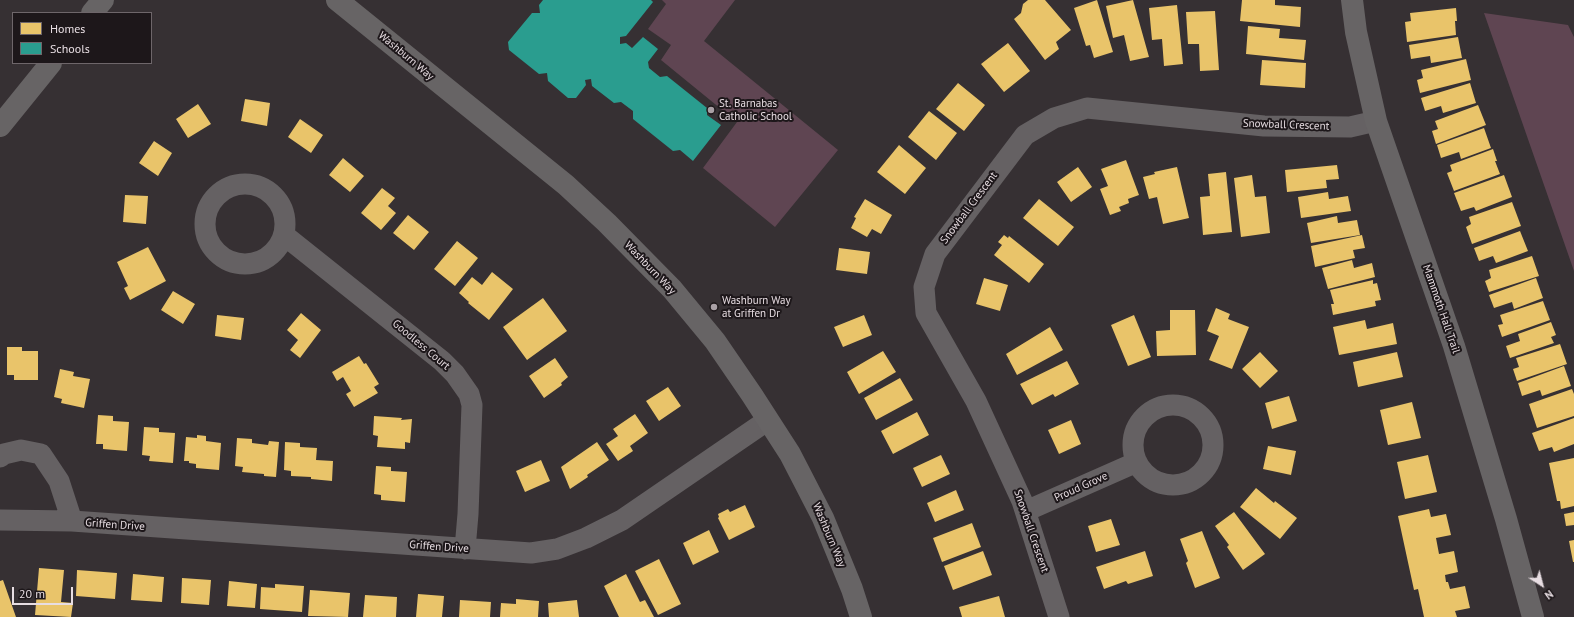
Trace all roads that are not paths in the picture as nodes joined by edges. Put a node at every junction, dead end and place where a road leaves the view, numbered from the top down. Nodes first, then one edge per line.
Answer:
1 (103, 0) edge
2 (337, 0) edge
3 (1352, 0) edge
4 (93, 12) edge
5 (50, 64) edge
6 (1376, 121) junction
7 (0, 126) edge
8 (284, 235) dead end
9 (768, 420) junction
10 (0, 457) edge
11 (1136, 462) dead end
12 (1026, 511) junction
13 (0, 520) edge
14 (72, 522) junction
15 (464, 549) junction
16 (861, 617) edge
17 (1059, 617) edge
18 (1533, 617) edge

1 - 4 street
2 - 9 street, Washburn Way
3 - 6 street, Mammoth Hall Trail
5 - 7 street
6 - 12 street, Snowball Crescent
6 - 18 street, Mammoth Hall Trail
8 - 15 street, Goodless Court
9 - 15 street, Griffen Drive
9 - 16 street, Washburn Way
10 - 14 street, Griffen Drive
11 - 12 street, Proud Grove
12 - 17 street, Snowball Crescent
13 - 14 street, Griffen Drive
14 - 15 street, Griffen Drive

